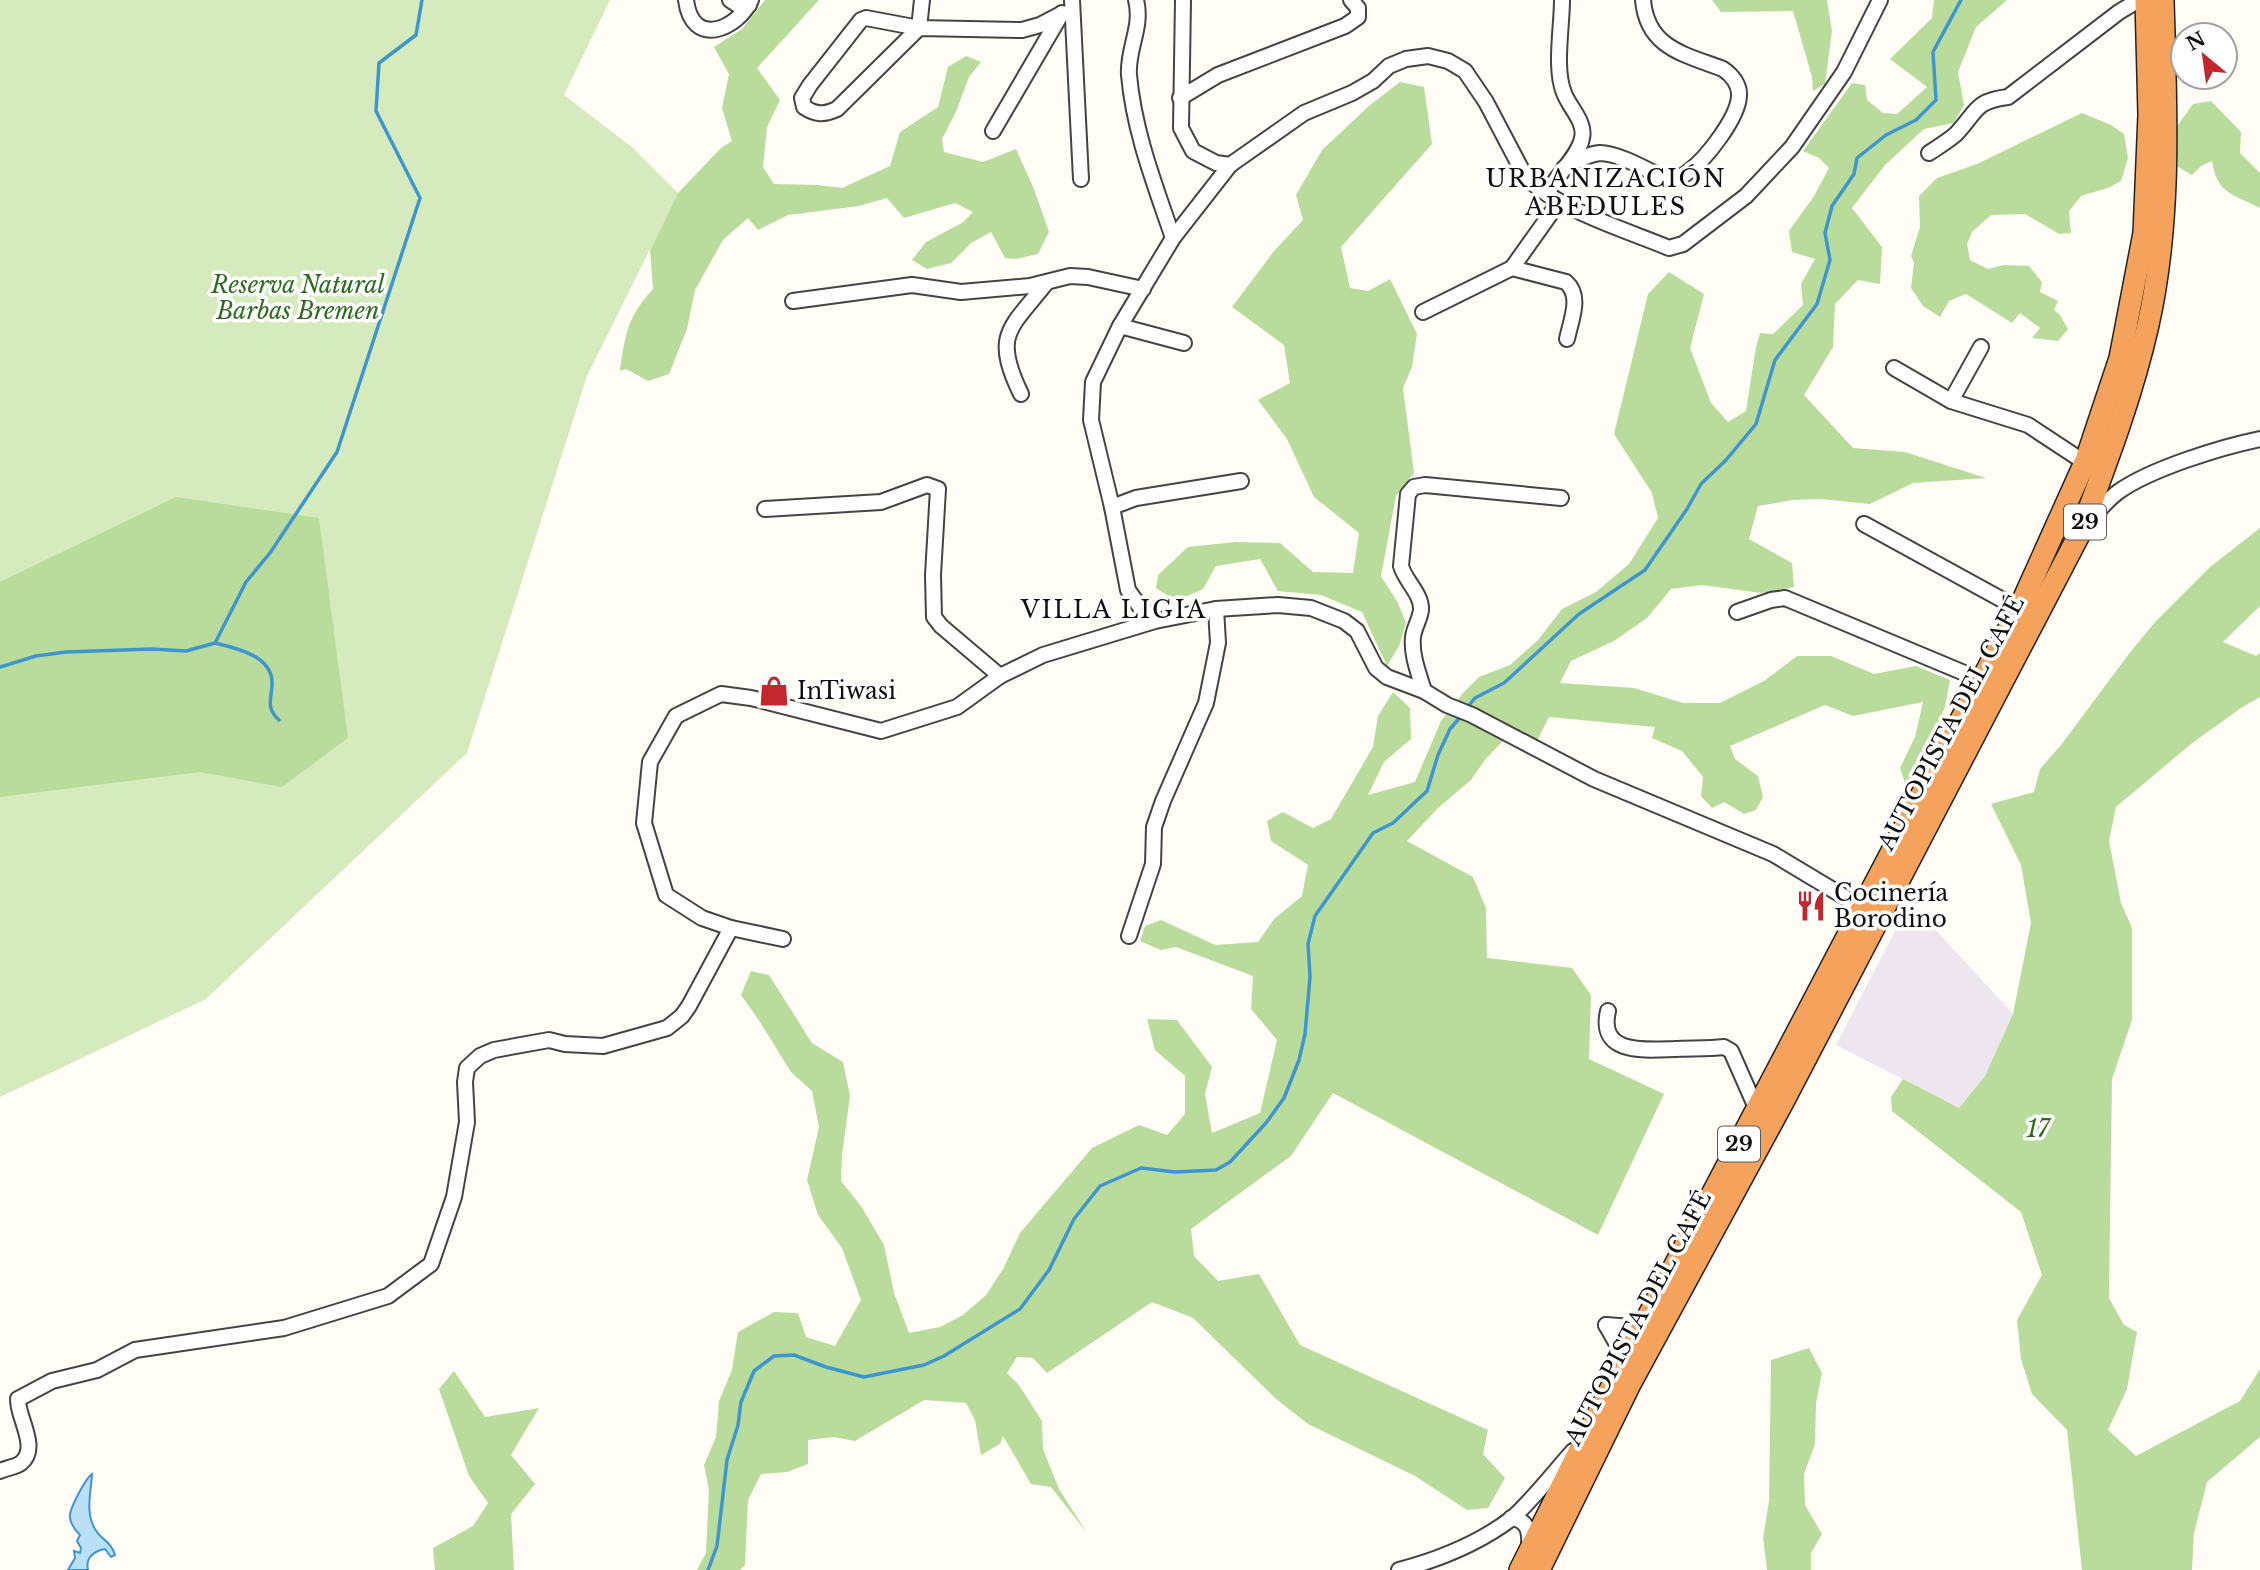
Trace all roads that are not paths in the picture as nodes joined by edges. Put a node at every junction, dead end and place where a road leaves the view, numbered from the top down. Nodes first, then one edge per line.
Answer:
1 (686, 0) edge
2 (730, 0) edge
3 (922, 0) edge
4 (1071, 0) edge
5 (1136, 0) edge
6 (1183, 0) edge
7 (1351, 0) edge
8 (1562, 0) edge
9 (1643, 0) edge
10 (1880, 0) edge
11 (2139, 0) edge
12 (2146, 0) edge
13 (2163, 0) edge
14 (750, 3) edge
15 (1061, 14) junction
16 (919, 28) junction
17 (1180, 98) junction
18 (993, 131) dead end
19 (1929, 153) dead end
20 (1230, 165) junction
21 (1564, 167) junction
22 (1082, 179) dead end
23 (1553, 198) junction
24 (1172, 238) junction
25 (1512, 268) junction
26 (1048, 282) junction
27 (1143, 289) junction
28 (793, 301) dead end
29 (1423, 312) dead end
30 (1120, 326) junction
31 (1567, 338) dead end
32 (1184, 343) dead end
33 (1981, 347) dead end
34 (1894, 368) dead end
35 (1021, 394) dead end
36 (1951, 401) junction
37 (2260, 439) edge
38 (2086, 460) junction
39 (1241, 481) dead end
40 (1561, 498) dead end
41 (1112, 507) junction
42 (765, 509) dead end
43 (1864, 524) dead end
44 (2080, 533) junction
45 (1216, 609) junction
46 (2019, 609) junction
47 (1737, 612) dead end
48 (1155, 621) junction
49 (1000, 676) junction
50 (1981, 680) junction
51 (1424, 691) junction
52 (1863, 908) junction
53 (731, 928) junction
54 (1129, 936) dead end
55 (783, 939) dead end
56 (1608, 1011) dead end
57 (1757, 1110) junction
58 (1646, 1321) junction
59 (1621, 1368) junction
60 (1585, 1437) junction
61 (0, 1471) edge
62 (1511, 1518) junction
63 (1529, 1564) edge
64 (1399, 1570) edge

1 - 14 street
2 - 14 street
3 - 16 street
4 - 15 street
4 - 22 street
5 - 24 street
6 - 17 street
7 - 17 street
8 - 21 street
9 - 21 street
10 - 23 street
11 - 19 street
12 - 38 highway, AUTOPISTA DEL CAFÉ / 29
13 - 44 highway, AUTOPISTA DEL CAFÉ / 29
15 - 16 street
15 - 18 street
16 - 16 street
17 - 20 street
20 - 23 street
20 - 24 street
21 - 23 street
23 - 25 street
24 - 27 street
25 - 29 street
25 - 31 street
26 - 27 street
26 - 28 street
26 - 35 street
27 - 30 street
30 - 32 street
30 - 41 street
33 - 36 street
34 - 36 street
36 - 38 street
37 - 44 street
38 - 46 highway, AUTOPISTA DEL CAFÉ / 29
39 - 41 street
40 - 51 street
41 - 48 street
42 - 49 street
43 - 46 street
44 - 63 highway, AUTOPISTA DEL CAFÉ / 29
45 - 48 street
45 - 51 street
45 - 54 street
46 - 50 highway, AUTOPISTA DEL CAFÉ / 29
47 - 50 street
48 - 49 street
49 - 53 street
50 - 52 highway, AUTOPISTA DEL CAFÉ / 29
51 - 52 street
52 - 57 highway, AUTOPISTA DEL CAFÉ / 29
53 - 55 street
53 - 61 street
56 - 57 street
57 - 58 highway, AUTOPISTA DEL CAFÉ / 29
58 - 59 highway, AUTOPISTA DEL CAFÉ / 29
58 - 59 street
59 - 60 highway, AUTOPISTA DEL CAFÉ / 29
60 - 62 street
60 - 63 highway, AUTOPISTA DEL CAFÉ / 29
62 - 63 street
62 - 64 street

